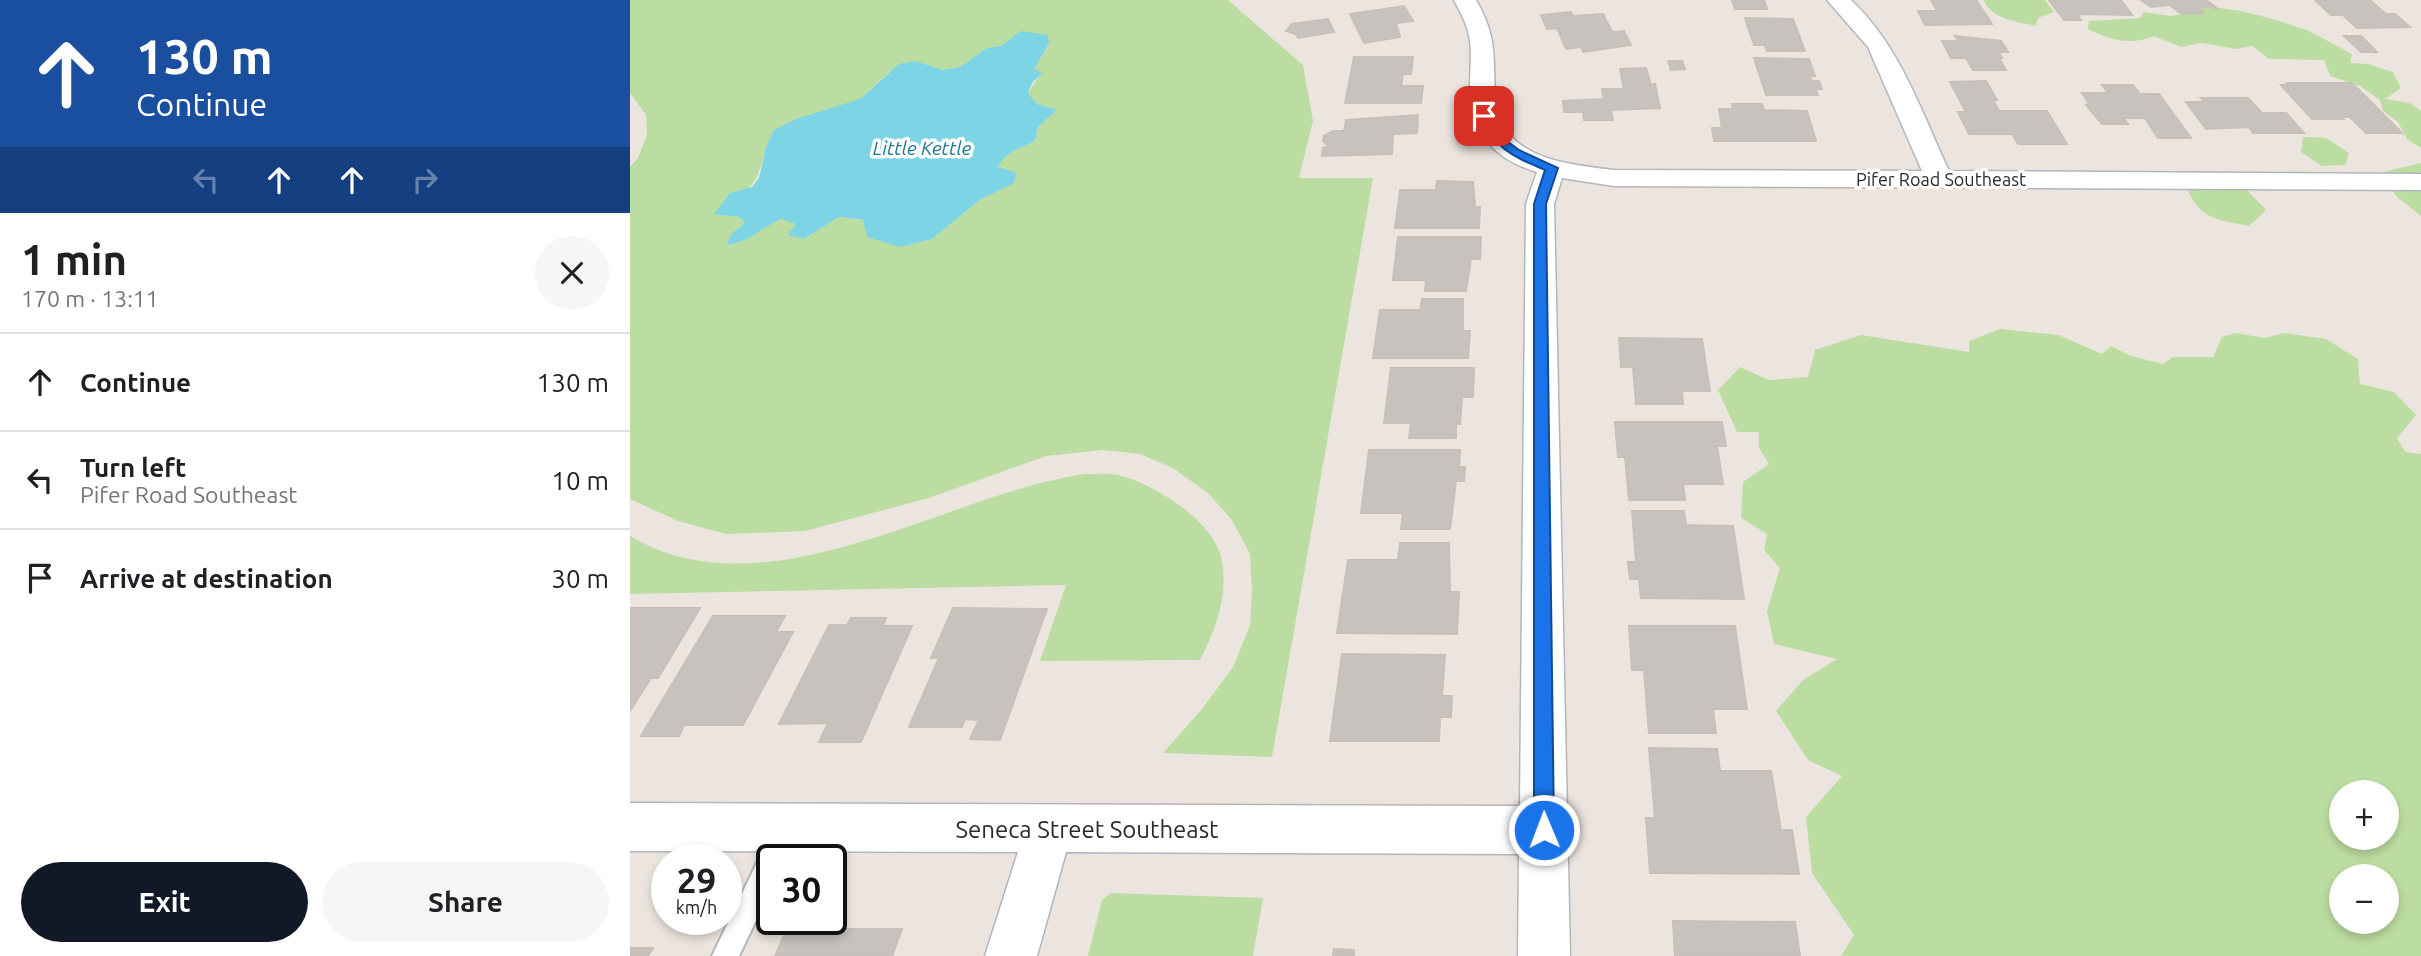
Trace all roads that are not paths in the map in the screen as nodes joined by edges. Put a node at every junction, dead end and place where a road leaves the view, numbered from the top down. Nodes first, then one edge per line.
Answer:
1 (1465, 0) edge
2 (1838, 0) edge
3 (1939, 179) junction
4 (2421, 182) edge
5 (1546, 186) junction
6 (630, 827) edge
7 (786, 829) junction
8 (1049, 830) junction
9 (1544, 830) junction
10 (725, 956) edge
11 (1012, 956) edge
12 (1544, 956) edge

1 - 5 street, Pifer Road Southeast
2 - 3 street
3 - 4 street, Pifer Road Southeast
3 - 5 street, Pifer Road Southeast
5 - 9 street
6 - 7 street, Seneca Street Southeast
7 - 8 street, Seneca Street Southeast
7 - 10 lane
8 - 9 street, Seneca Street Southeast
8 - 11 street
9 - 12 street

